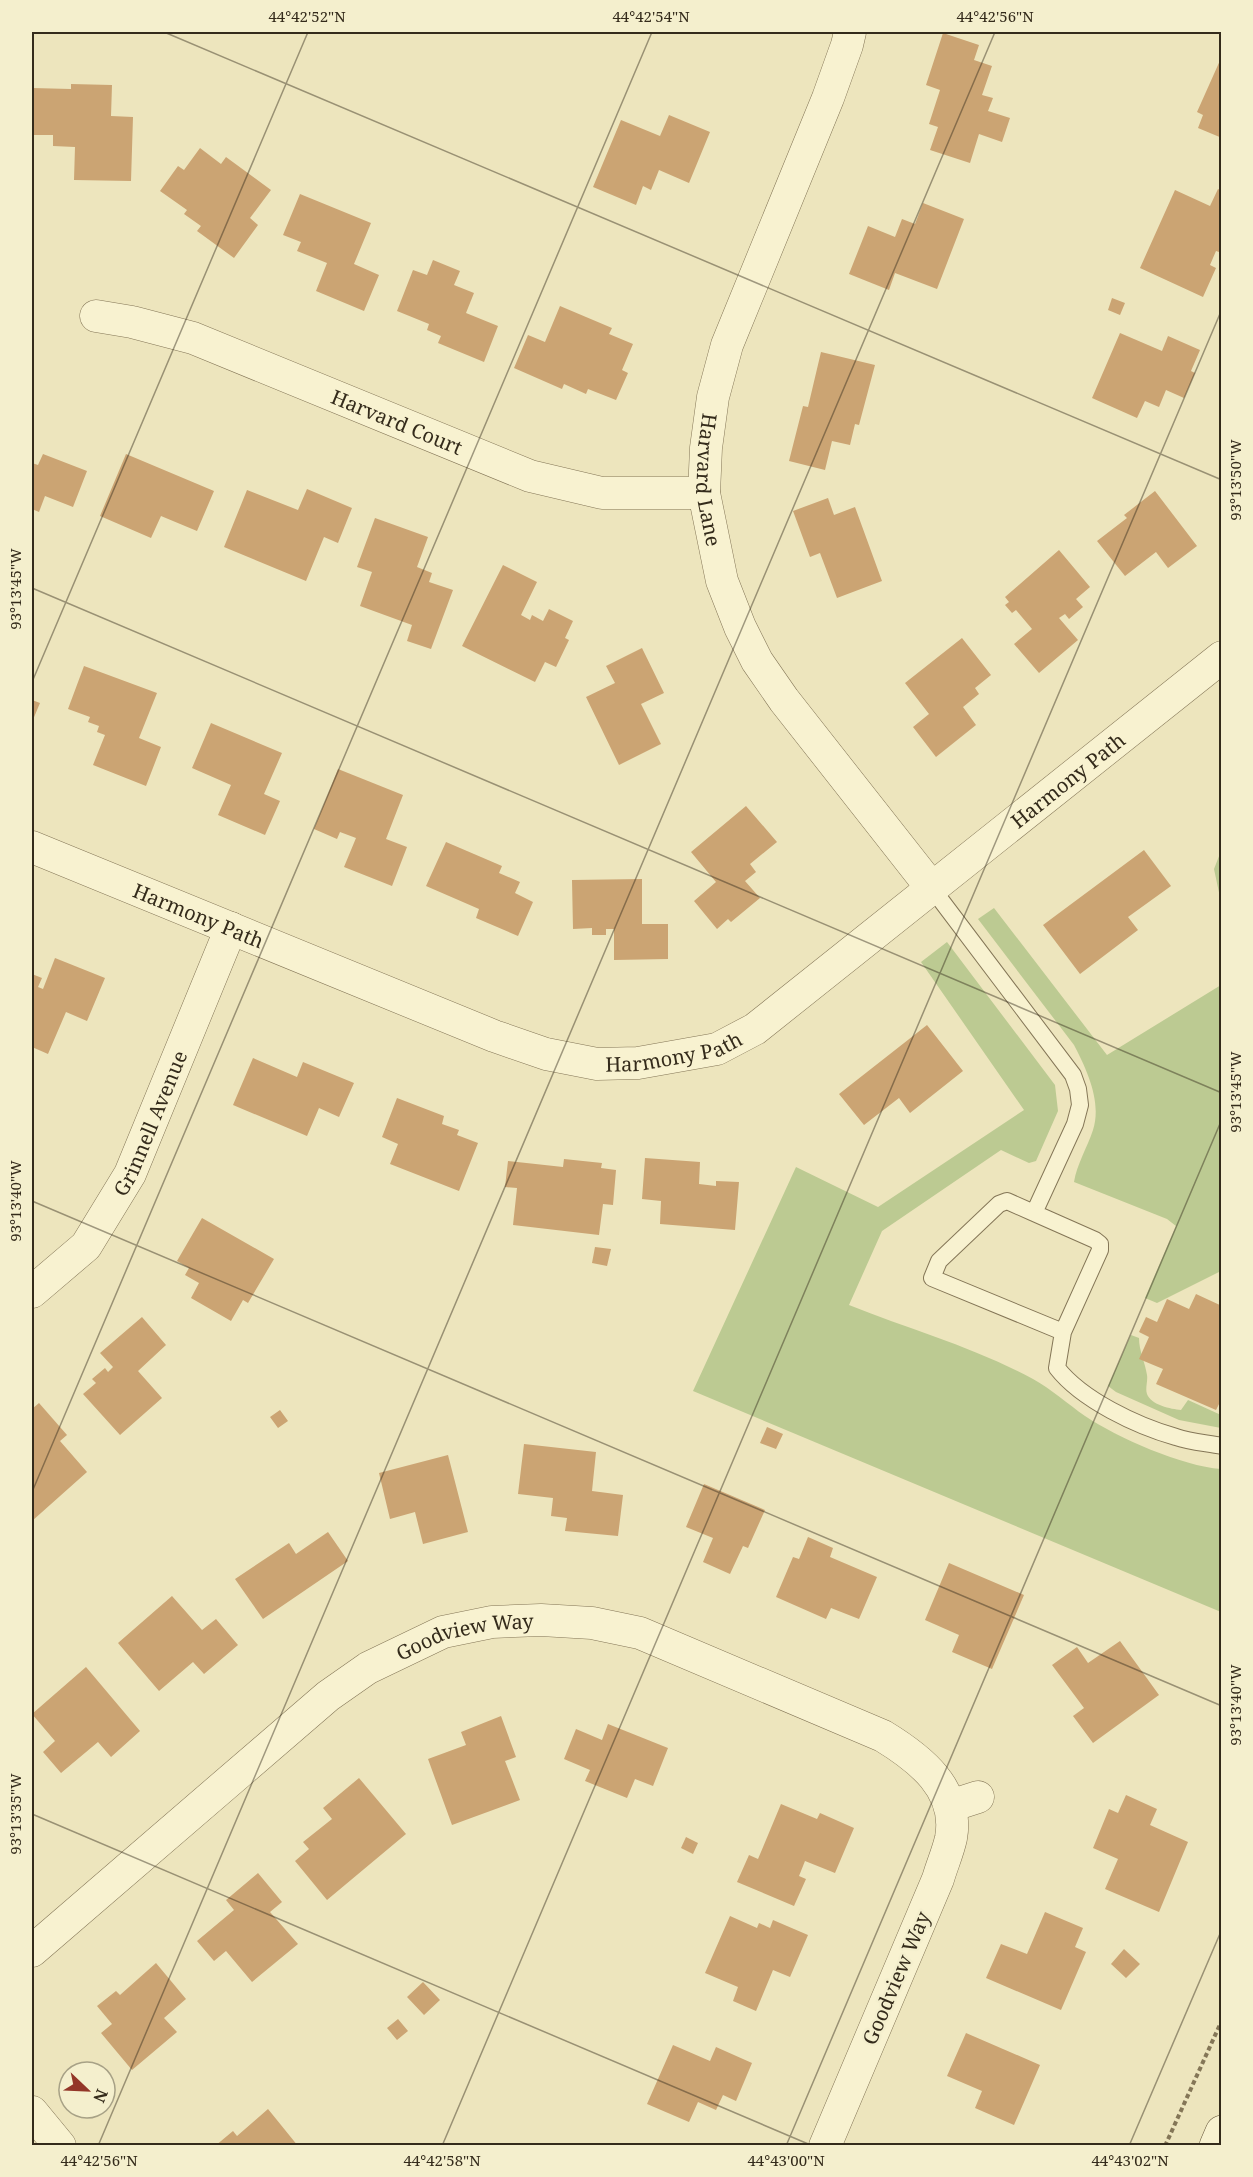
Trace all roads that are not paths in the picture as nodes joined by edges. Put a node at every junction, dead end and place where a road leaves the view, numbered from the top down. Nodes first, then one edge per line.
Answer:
1 (850, 32) edge
2 (96, 316) dead end
3 (704, 493) junction
4 (1221, 657) edge
5 (32, 847) edge
6 (932, 887) junction
7 (231, 928) junction
8 (1034, 1213) junction
9 (32, 1292) edge
10 (1063, 1332) junction
11 (1221, 1446) edge
12 (32, 1951) edge
13 (32, 2112) edge
14 (1221, 2132) edge
15 (60, 2145) edge
16 (825, 2145) edge
17 (1216, 2145) edge

1 - 3 street, Harvard Lane
2 - 3 street, Harvard Court
3 - 6 street, Harvard Lane
4 - 6 street, Harmony Path
5 - 7 street, Harmony Path
6 - 7 street, Harmony Path
6 - 8 lane
7 - 9 street, Grinnell Avenue
8 - 10 lane
8 - 10 lane
10 - 11 lane
12 - 16 street, Goodview Way
13 - 15 street
14 - 17 main road

